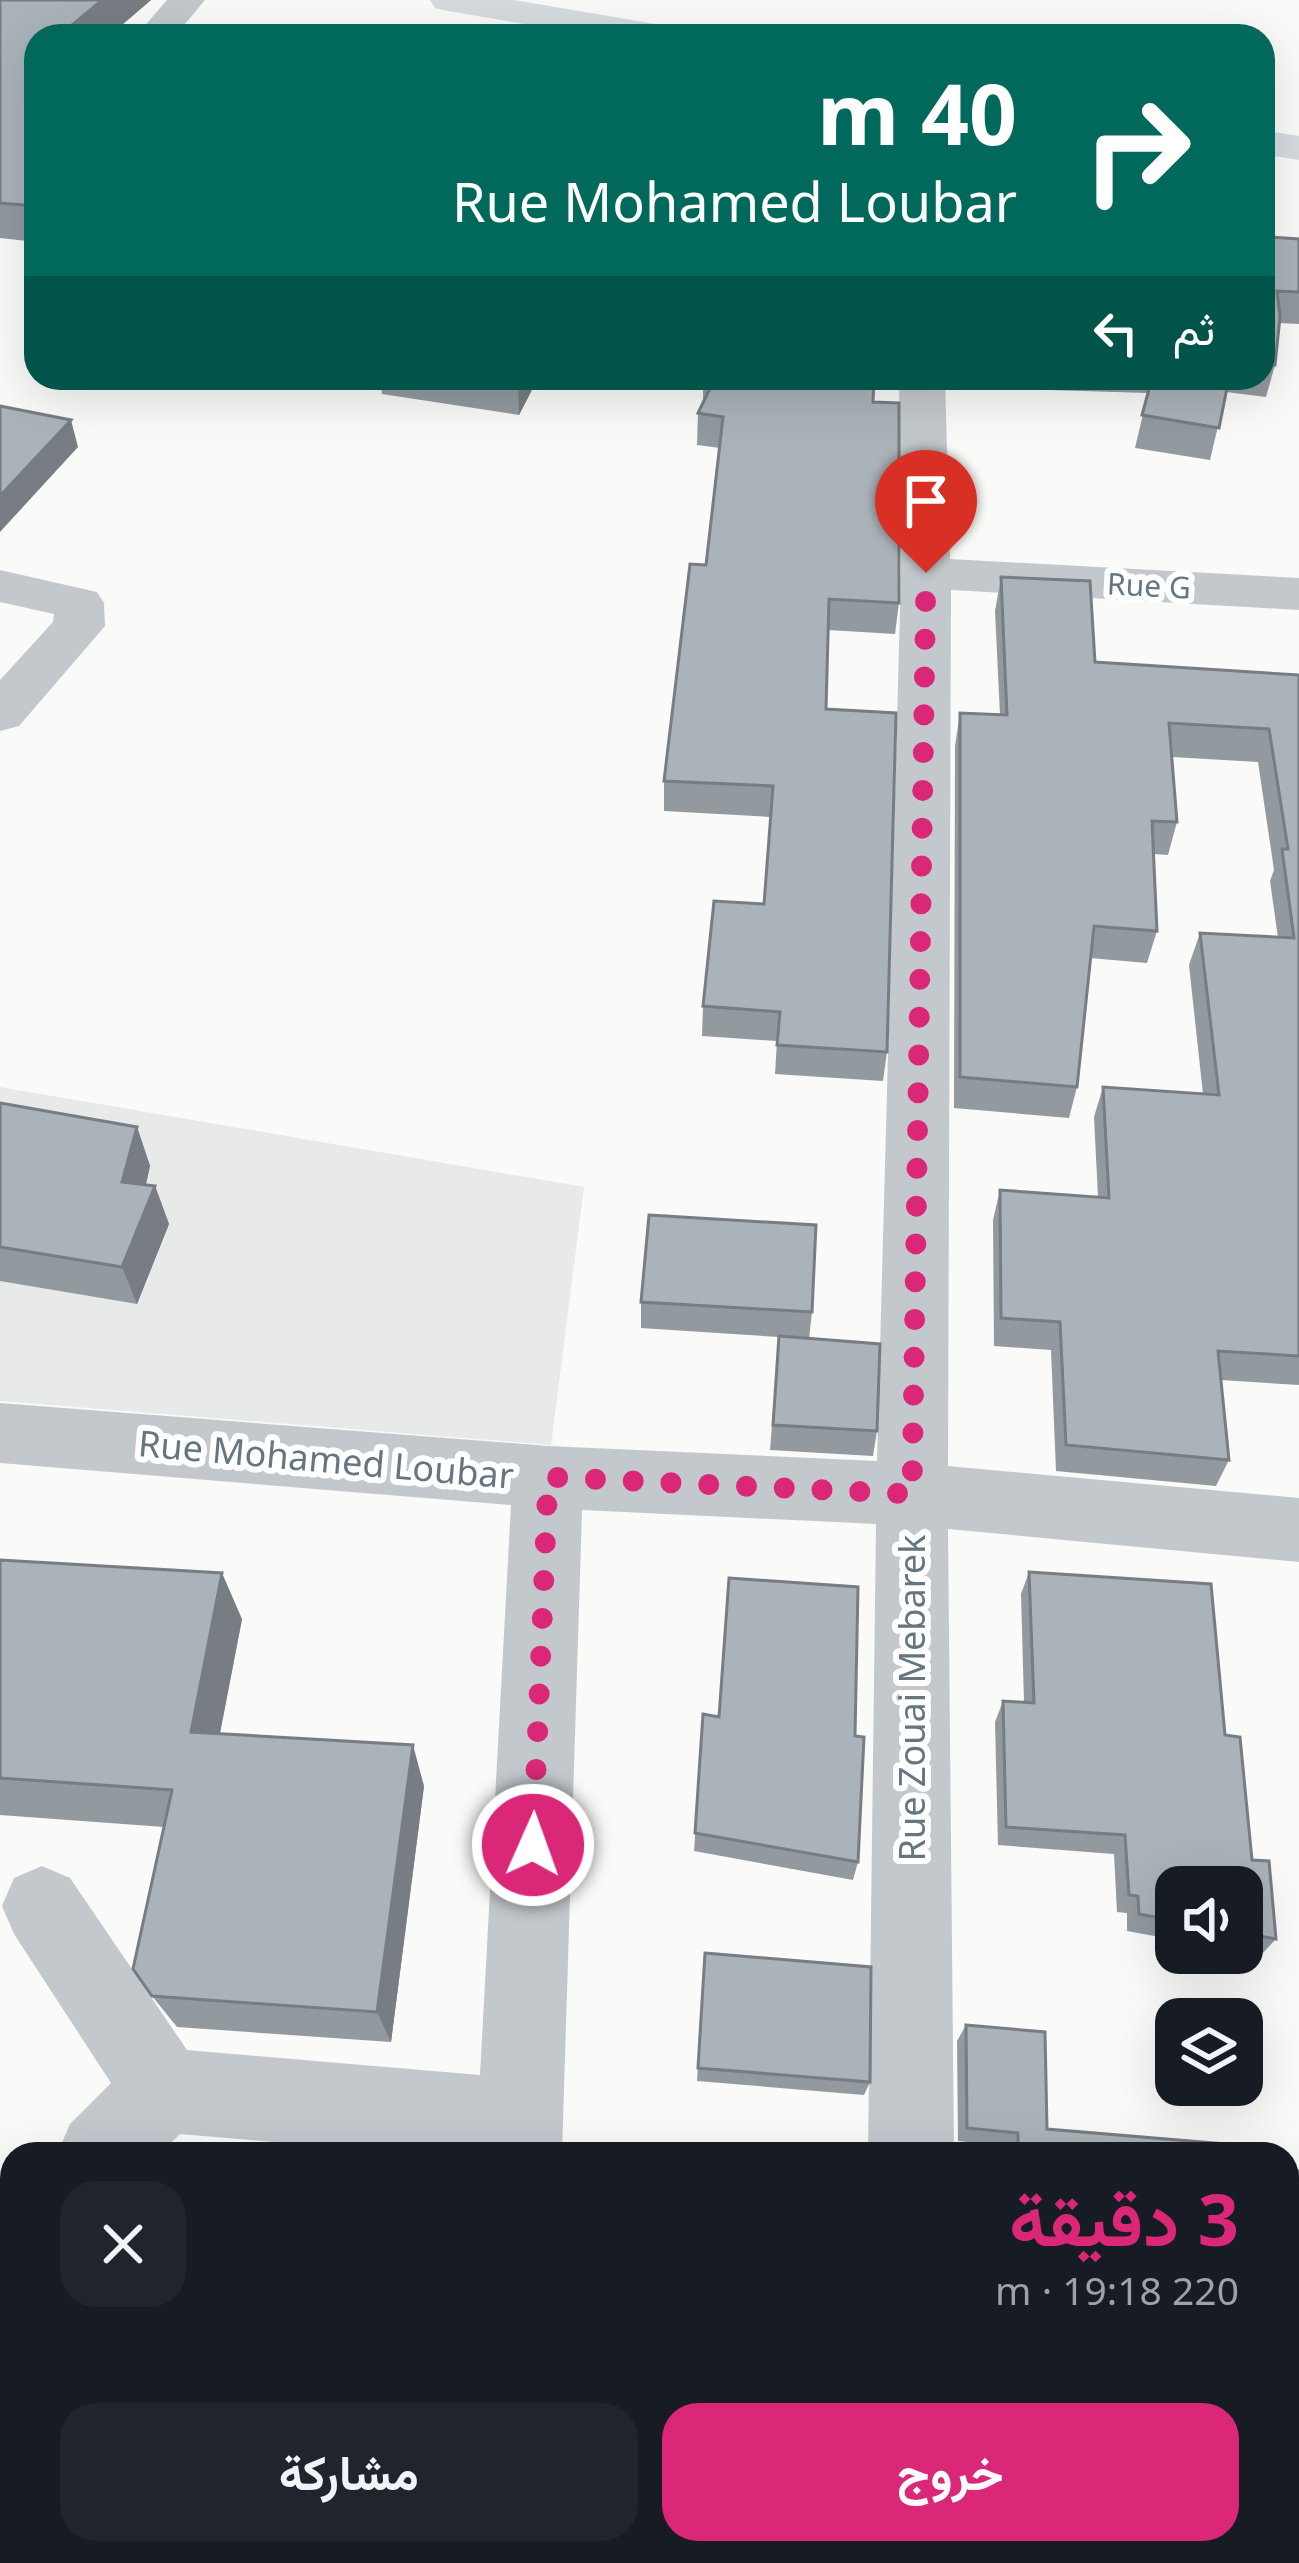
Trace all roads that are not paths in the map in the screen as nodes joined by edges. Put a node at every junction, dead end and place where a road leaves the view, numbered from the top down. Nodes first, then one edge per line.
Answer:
1 (187, 0) edge
2 (448, 0) edge
3 (166, 24) edge
4 (590, 24) edge
5 (922, 390) edge
6 (926, 573) junction
7 (0, 586) edge
8 (1299, 594) edge
9 (0, 713) edge
10 (0, 1433) edge
11 (548, 1477) junction
12 (912, 1494) junction
13 (1299, 1530) edge
14 (42, 1906) dead end
15 (164, 2090) junction
16 (520, 2138) edge
17 (112, 2142) edge
18 (911, 2142) edge

1 - 3 street
2 - 4 main road
5 - 6 street, Rue Zouai Mebarek
6 - 8 street, Rue G
6 - 12 street, Rue Zouai Mebarek
7 - 9 street
10 - 11 street, Rue Mohamed Loubar
11 - 12 street, Rue Mohamed Loubar
11 - 16 street
12 - 13 street, Rue Mohamed Loubar
12 - 18 street, Rue Zouai Mebarek
14 - 15 street
15 - 16 street
15 - 17 street

